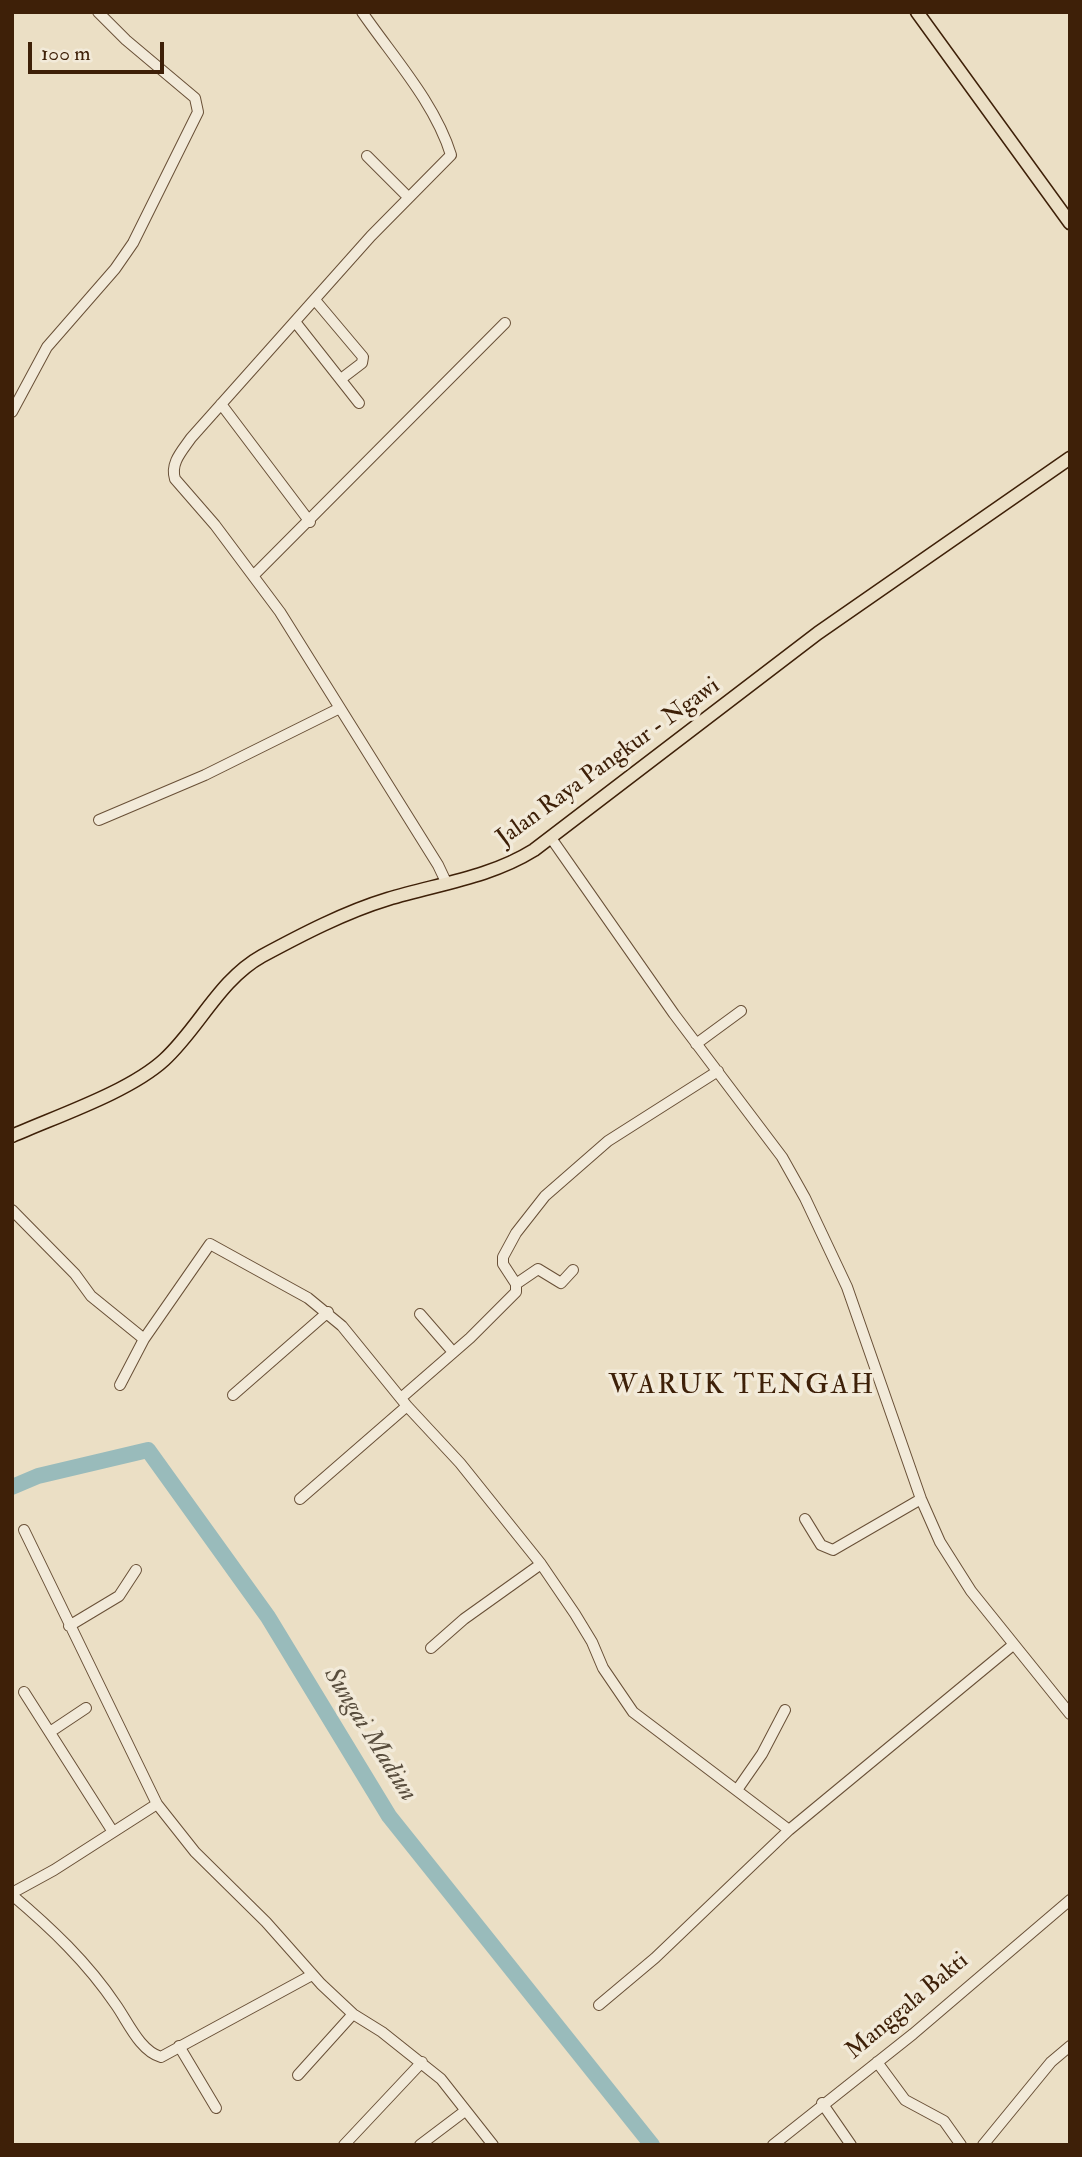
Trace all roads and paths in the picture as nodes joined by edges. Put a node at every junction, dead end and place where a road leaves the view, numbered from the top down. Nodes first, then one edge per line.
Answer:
1 (98, 12) edge
2 (362, 12) edge
3 (917, 12) edge
4 (367, 156) dead end
5 (408, 197) junction
6 (1070, 223) edge
7 (315, 300) junction
8 (296, 323) junction
9 (505, 323) dead end
10 (341, 379) junction
11 (359, 403) dead end
12 (221, 404) junction
13 (12, 412) edge
14 (1070, 458) edge
15 (310, 522) junction
16 (253, 576) junction
17 (340, 708) junction
18 (99, 820) dead end
19 (551, 838) junction
20 (447, 884) junction
21 (741, 1011) dead end
22 (696, 1044) junction
23 (718, 1071) junction
24 (12, 1136) edge
25 (12, 1210) edge
26 (573, 1270) dead end
27 (516, 1284) junction
28 (328, 1312) junction
29 (420, 1314) dead end
30 (144, 1339) junction
31 (453, 1352) junction
32 (120, 1385) dead end
33 (233, 1395) dead end
34 (404, 1402) junction
35 (300, 1499) dead end
36 (921, 1499) junction
37 (805, 1520) dead end
38 (24, 1530) dead end
39 (541, 1564) junction
40 (136, 1570) dead end
41 (69, 1626) junction
42 (1013, 1645) junction
43 (430, 1648) dead end
44 (24, 1692) dead end
45 (86, 1708) dead end
46 (785, 1710) dead end
47 (1070, 1714) edge
48 (50, 1732) junction
49 (737, 1790) junction
50 (157, 1804) junction
51 (789, 1830) junction
52 (113, 1832) junction
53 (14, 1890) edge
54 (1070, 1900) edge
55 (312, 1975) junction
56 (599, 2005) dead end
57 (353, 2014) junction
58 (179, 2046) junction
59 (1070, 2046) edge
60 (422, 2062) junction
61 (877, 2062) junction
62 (298, 2075) dead end
63 (822, 2104) junction
64 (216, 2108) dead end
65 (465, 2111) junction
66 (344, 2145) edge
67 (421, 2145) edge
68 (493, 2145) edge
69 (774, 2145) edge
70 (851, 2145) edge
71 (961, 2145) edge
72 (983, 2145) edge

1 - 13 street
2 - 5 street
3 - 6 main road
4 - 5 street
5 - 7 street
7 - 8 street
7 - 10 street
8 - 10 street
8 - 12 street
9 - 15 street
10 - 11 street
12 - 15 street
12 - 16 street
14 - 19 main road, Jalan Raya Pangkur - Ngawi
15 - 16 street
16 - 17 street
17 - 18 street
17 - 20 street
19 - 20 main road, Jalan Raya Pangkur - Ngawi
19 - 22 street
20 - 24 main road, Jalan Raya Pangkur - Ngawi
21 - 22 street
22 - 23 street
23 - 27 street
23 - 36 street
25 - 30 street
26 - 27 street
27 - 31 street
28 - 30 street
28 - 33 street
28 - 34 street
29 - 31 street
30 - 32 street
31 - 34 street
34 - 35 street
34 - 39 street
36 - 37 street
36 - 42 street
38 - 41 street
39 - 43 street
39 - 49 street
40 - 41 street
41 - 50 street
42 - 47 street
42 - 51 street
44 - 48 street
45 - 48 street
46 - 49 street
48 - 52 street
49 - 51 street
50 - 52 street
50 - 55 street
51 - 56 street
52 - 53 street
53 - 58 street
54 - 61 street, Manggala Bakti
55 - 57 street
55 - 58 street
57 - 60 street
57 - 62 street
58 - 64 street
59 - 72 street
60 - 65 street
60 - 66 street
61 - 63 street, Manggala Bakti
61 - 71 street
63 - 69 street, Manggala Bakti
63 - 70 street
65 - 67 street
65 - 68 street

